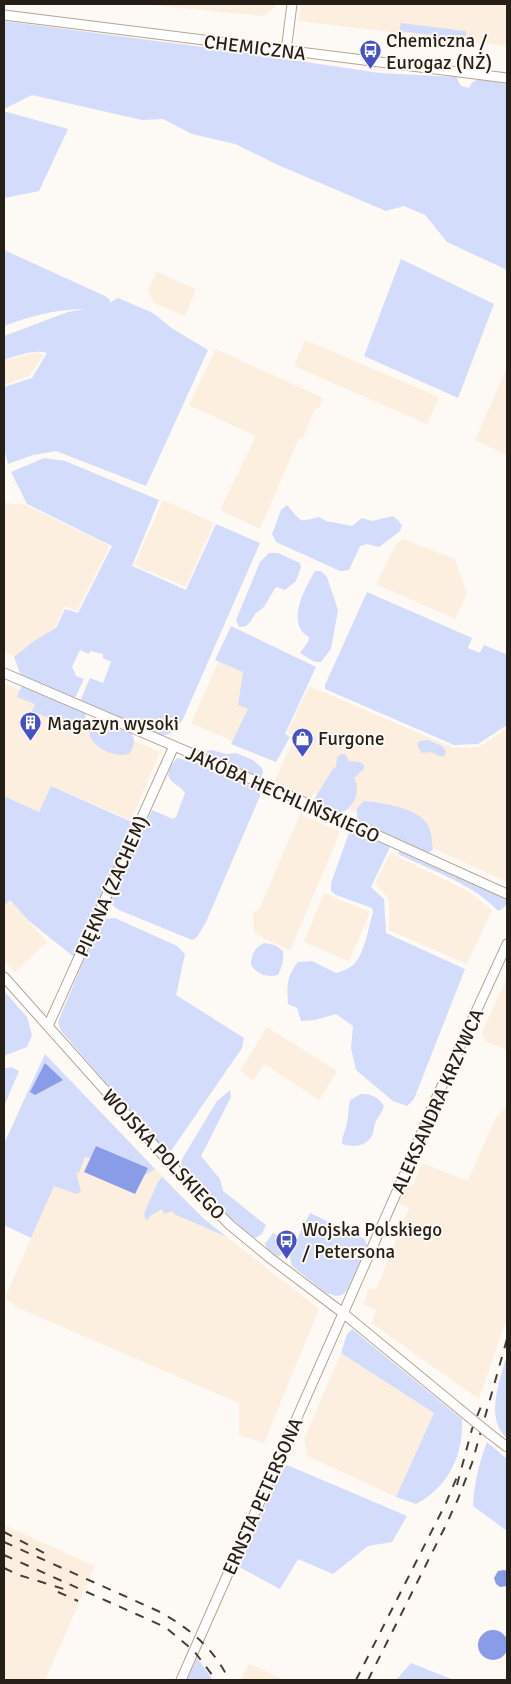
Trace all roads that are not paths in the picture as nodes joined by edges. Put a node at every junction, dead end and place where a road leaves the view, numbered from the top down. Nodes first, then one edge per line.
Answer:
1 (292, 4) edge
2 (4, 15) edge
3 (286, 51) junction
4 (507, 78) edge
5 (4, 673) edge
6 (174, 746) junction
7 (507, 894) edge
8 (507, 944) edge
9 (4, 977) edge
10 (48, 1026) junction
11 (343, 1313) junction
12 (507, 1447) edge
13 (181, 1680) edge

1 - 3 street
2 - 3 street, CHEMICZNA
3 - 4 street, CHEMICZNA
5 - 6 street, JAKÓBA HECHLIŃSKIEGO
6 - 7 street, JAKÓBA HECHLIŃSKIEGO
6 - 10 street, PIĘKNA (ZACHEM)
8 - 11 street, ALEKSANDRA KRZYWCA
9 - 10 street, WOJSKA POLSKIEGO
10 - 11 street, WOJSKA POLSKIEGO
11 - 12 street, WOJSKA POLSKIEGO, bridge
11 - 13 street, ERNSTA PETERSONA

